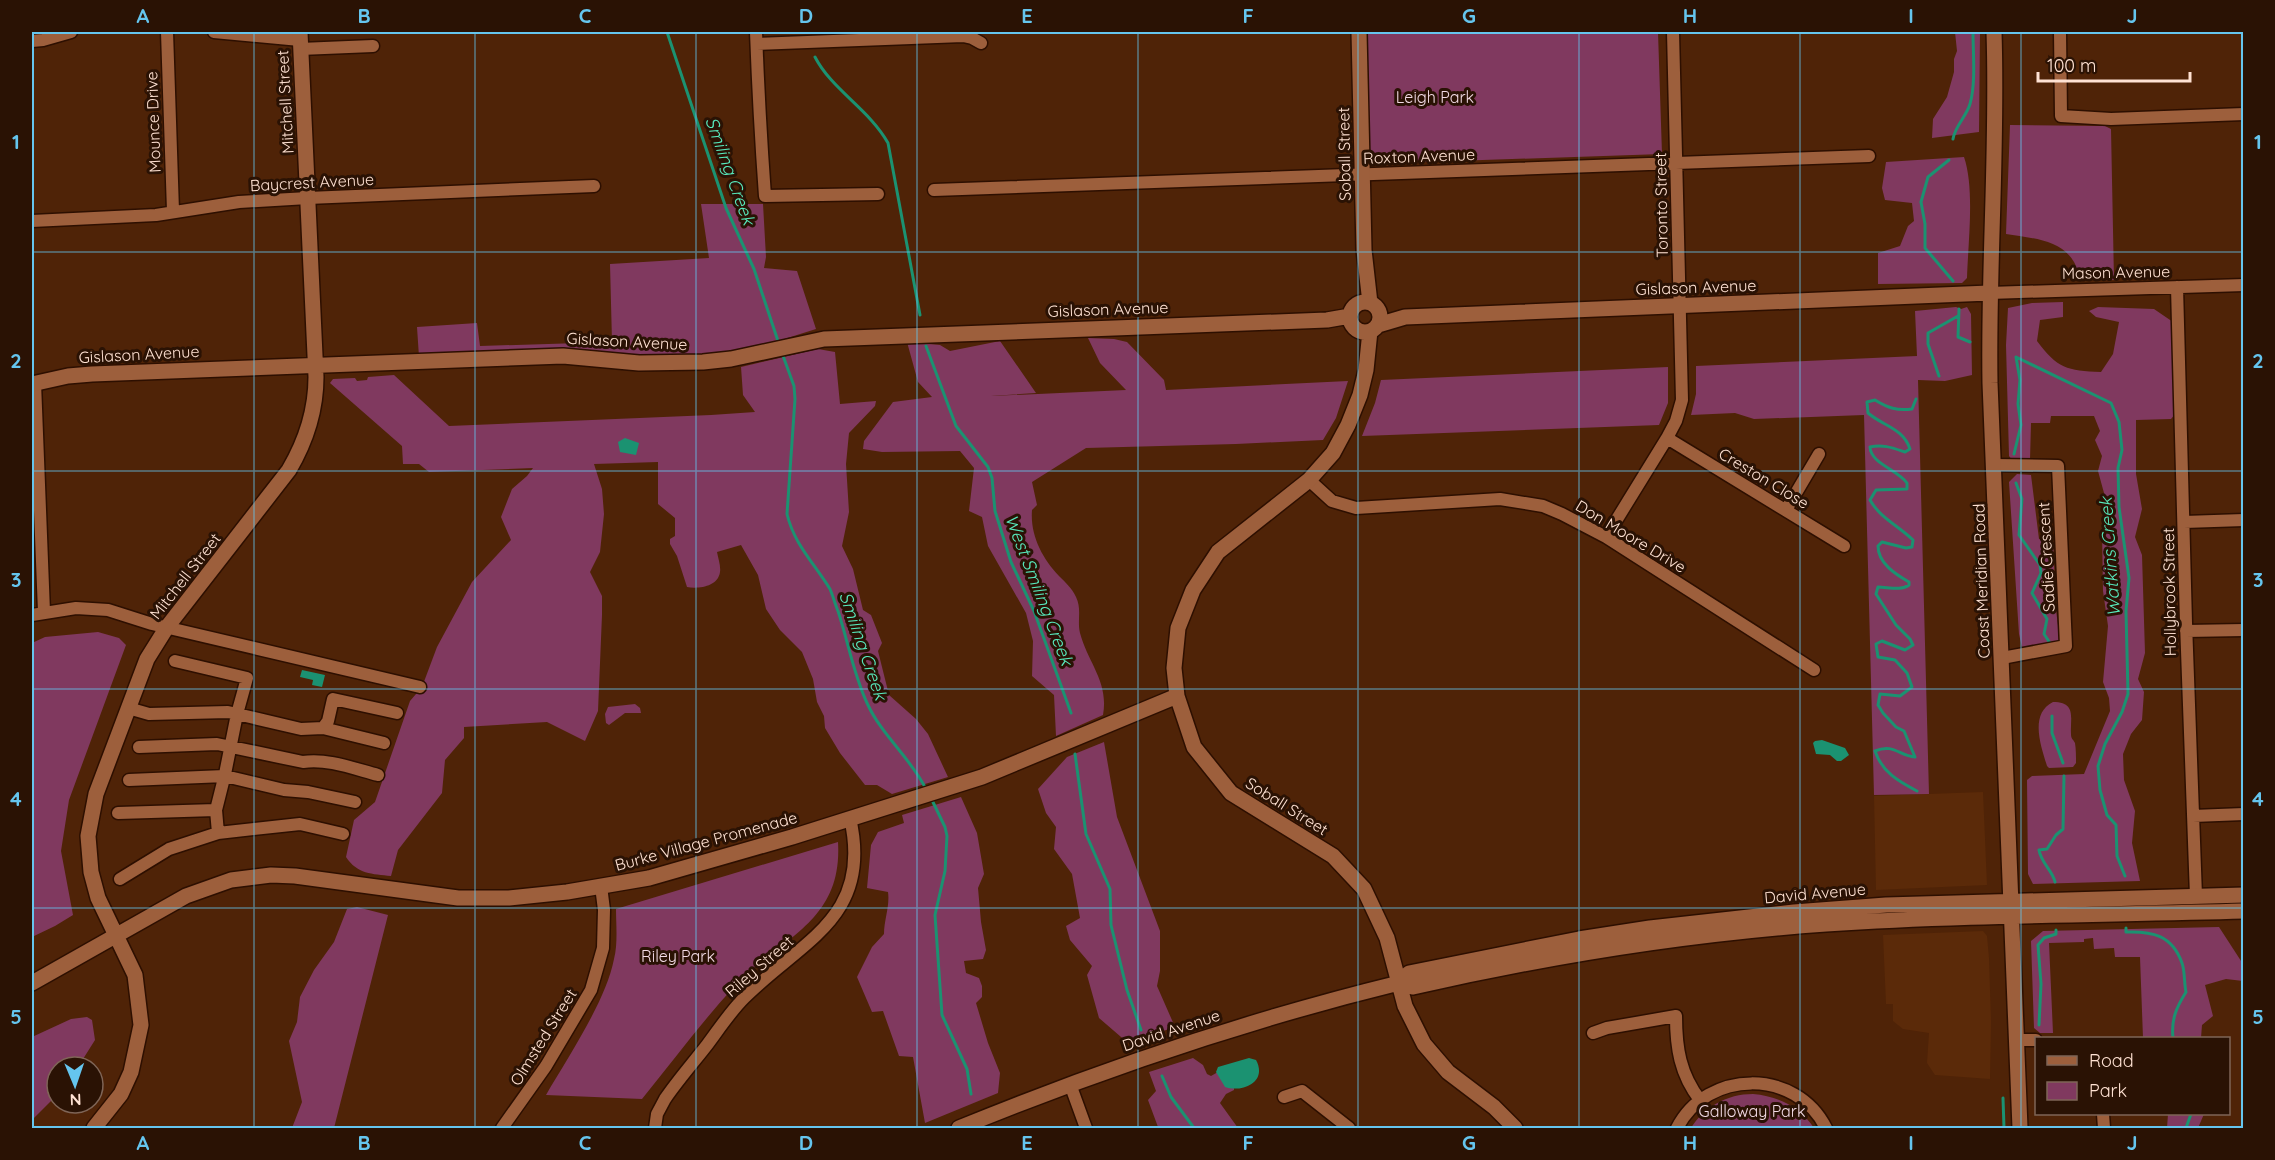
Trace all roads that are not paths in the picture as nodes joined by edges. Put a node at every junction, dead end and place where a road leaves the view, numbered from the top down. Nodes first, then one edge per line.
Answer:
1 (71, 32) edge
2 (167, 32) edge
3 (214, 32) edge
4 (1359, 32) edge
5 (1673, 32) edge
6 (1994, 32) edge
7 (2060, 32) edge
8 (757, 38) edge
9 (300, 40) edge
10 (32, 41) edge
11 (981, 43) dead end
12 (372, 46) dead end
13 (2244, 114) edge
14 (1869, 156) dead end
15 (1677, 162) junction
16 (1363, 174) junction
17 (594, 186) dead end
18 (934, 190) dead end
19 (878, 194) dead end
20 (308, 198) junction
21 (173, 211) junction
22 (32, 221) edge
23 (2244, 285) edge
24 (2177, 287) junction
25 (1989, 293) junction
26 (1681, 306) junction
27 (1364, 318) junction
28 (315, 364) junction
29 (33, 384) edge
30 (1666, 438) junction
31 (1818, 454) dead end
32 (1994, 465) junction
33 (1310, 480) junction
34 (1786, 510) junction
35 (2244, 520) edge
36 (2184, 522) junction
37 (1606, 537) junction
38 (1844, 546) dead end
39 (38, 613) edge
40 (168, 627) junction
41 (2244, 630) edge
42 (2186, 632) junction
43 (2002, 658) junction
44 (175, 661) dead end
45 (1814, 670) dead end
46 (420, 687) dead end
47 (1177, 696) junction
48 (128, 708) junction
49 (397, 713) dead end
50 (237, 714) junction
51 (323, 728) junction
52 (384, 743) dead end
53 (231, 746) junction
54 (139, 747) dead end
55 (378, 775) dead end
56 (225, 776) junction
57 (129, 780) dead end
58 (355, 802) dead end
59 (216, 810) junction
60 (118, 813) dead end
61 (2244, 814) edge
62 (2193, 816) junction
63 (850, 818) junction
64 (218, 833) junction
65 (343, 834) dead end
66 (120, 879) dead end
67 (601, 886) junction
68 (2244, 895) edge
69 (2196, 896) junction
70 (2010, 901) junction
71 (2244, 911) edge
72 (2011, 917) junction
73 (117, 936) junction
74 (32, 983) edge
75 (1399, 983) junction
76 (1593, 1033) dead end
77 (2016, 1040) junction
78 (2035, 1040) edge
79 (1070, 1084) junction
80 (1284, 1097) dead end
81 (1700, 1100) junction
82 (94, 1128) edge
83 (502, 1128) edge
84 (655, 1128) edge
85 (959, 1128) edge
86 (1086, 1128) edge
87 (1349, 1128) edge
88 (1515, 1128) edge
89 (1677, 1128) edge
90 (1826, 1128) edge
91 (2020, 1128) edge

1 - 10 street
2 - 21 street, Mounce Drive
3 - 9 street
4 - 16 street, Soball Street
5 - 15 street, Toronto Street
6 - 25 street, Coast Meridian Road
7 - 13 street
8 - 11 street
8 - 19 street
9 - 12 street
9 - 20 street, Mitchell Street
14 - 15 street, Roxton Avenue
15 - 16 street, Roxton Avenue
15 - 26 street, Toronto Street
16 - 18 street, Roxton Avenue
16 - 27 street, Soball Street
17 - 20 street, Baycrest Avenue
20 - 21 street, Baycrest Avenue
20 - 28 street, Mitchell Street
21 - 22 street, Baycrest Avenue
23 - 24 street, Mason Avenue
24 - 25 street, Mason Avenue
24 - 36 street, Hollybrook Street
25 - 26 street, Gislason Avenue
25 - 32 street, Coast Meridian Road
26 - 27 street, Gislason Avenue
26 - 30 street, Toronto Street
27 - 28 street, Gislason Avenue
27 - 33 street, Soball Street
28 - 29 street, Gislason Avenue
28 - 40 street, Mitchell Street
29 - 39 street
30 - 34 street, Creston Close
30 - 37 street, Toronto Street
31 - 34 street
32 - 43 street, Coast Meridian Road
32 - 43 street, Sadie Crescent
33 - 37 street, Don Moore Drive
33 - 47 street, Soball Street
34 - 38 street, Creston Close
35 - 36 street
36 - 42 street, Hollybrook Street
37 - 45 street, Don Moore Drive
39 - 40 street
40 - 46 street
40 - 48 street, Mitchell Street
41 - 42 street
42 - 62 street, Hollybrook Street
43 - 70 street, Coast Meridian Road
44 - 50 street
47 - 63 street, Burke Village Promenade
47 - 75 street, Soball Street
48 - 50 street
48 - 73 street, Mitchell Street
49 - 51 street
50 - 51 street
50 - 53 street
51 - 52 street
53 - 54 street
53 - 55 street
53 - 56 street
56 - 57 street
56 - 58 street
56 - 59 street
59 - 60 street
59 - 64 street
61 - 62 street
62 - 69 street, Hollybrook Street
63 - 67 street, Burke Village Promenade
63 - 84 street, Riley Street
64 - 65 street
64 - 66 street
67 - 73 street, Burke Village Promenade
67 - 83 street, Olmsted Street
68 - 69 street, David Avenue
69 - 70 street, David Avenue
70 - 72 street, Coast Meridian Road
70 - 75 street, David Avenue
71 - 72 street, David Avenue
72 - 75 street, David Avenue
72 - 77 street, Coast Meridian Road
73 - 74 street, Burke Village Promenade
73 - 82 street, Mitchell Street
75 - 79 street, David Avenue
75 - 88 street, Soball Street
76 - 81 street
77 - 78 street
77 - 91 street, Coast Meridian Road
79 - 85 street, David Avenue
79 - 86 street
80 - 87 street
81 - 89 street
81 - 90 street

